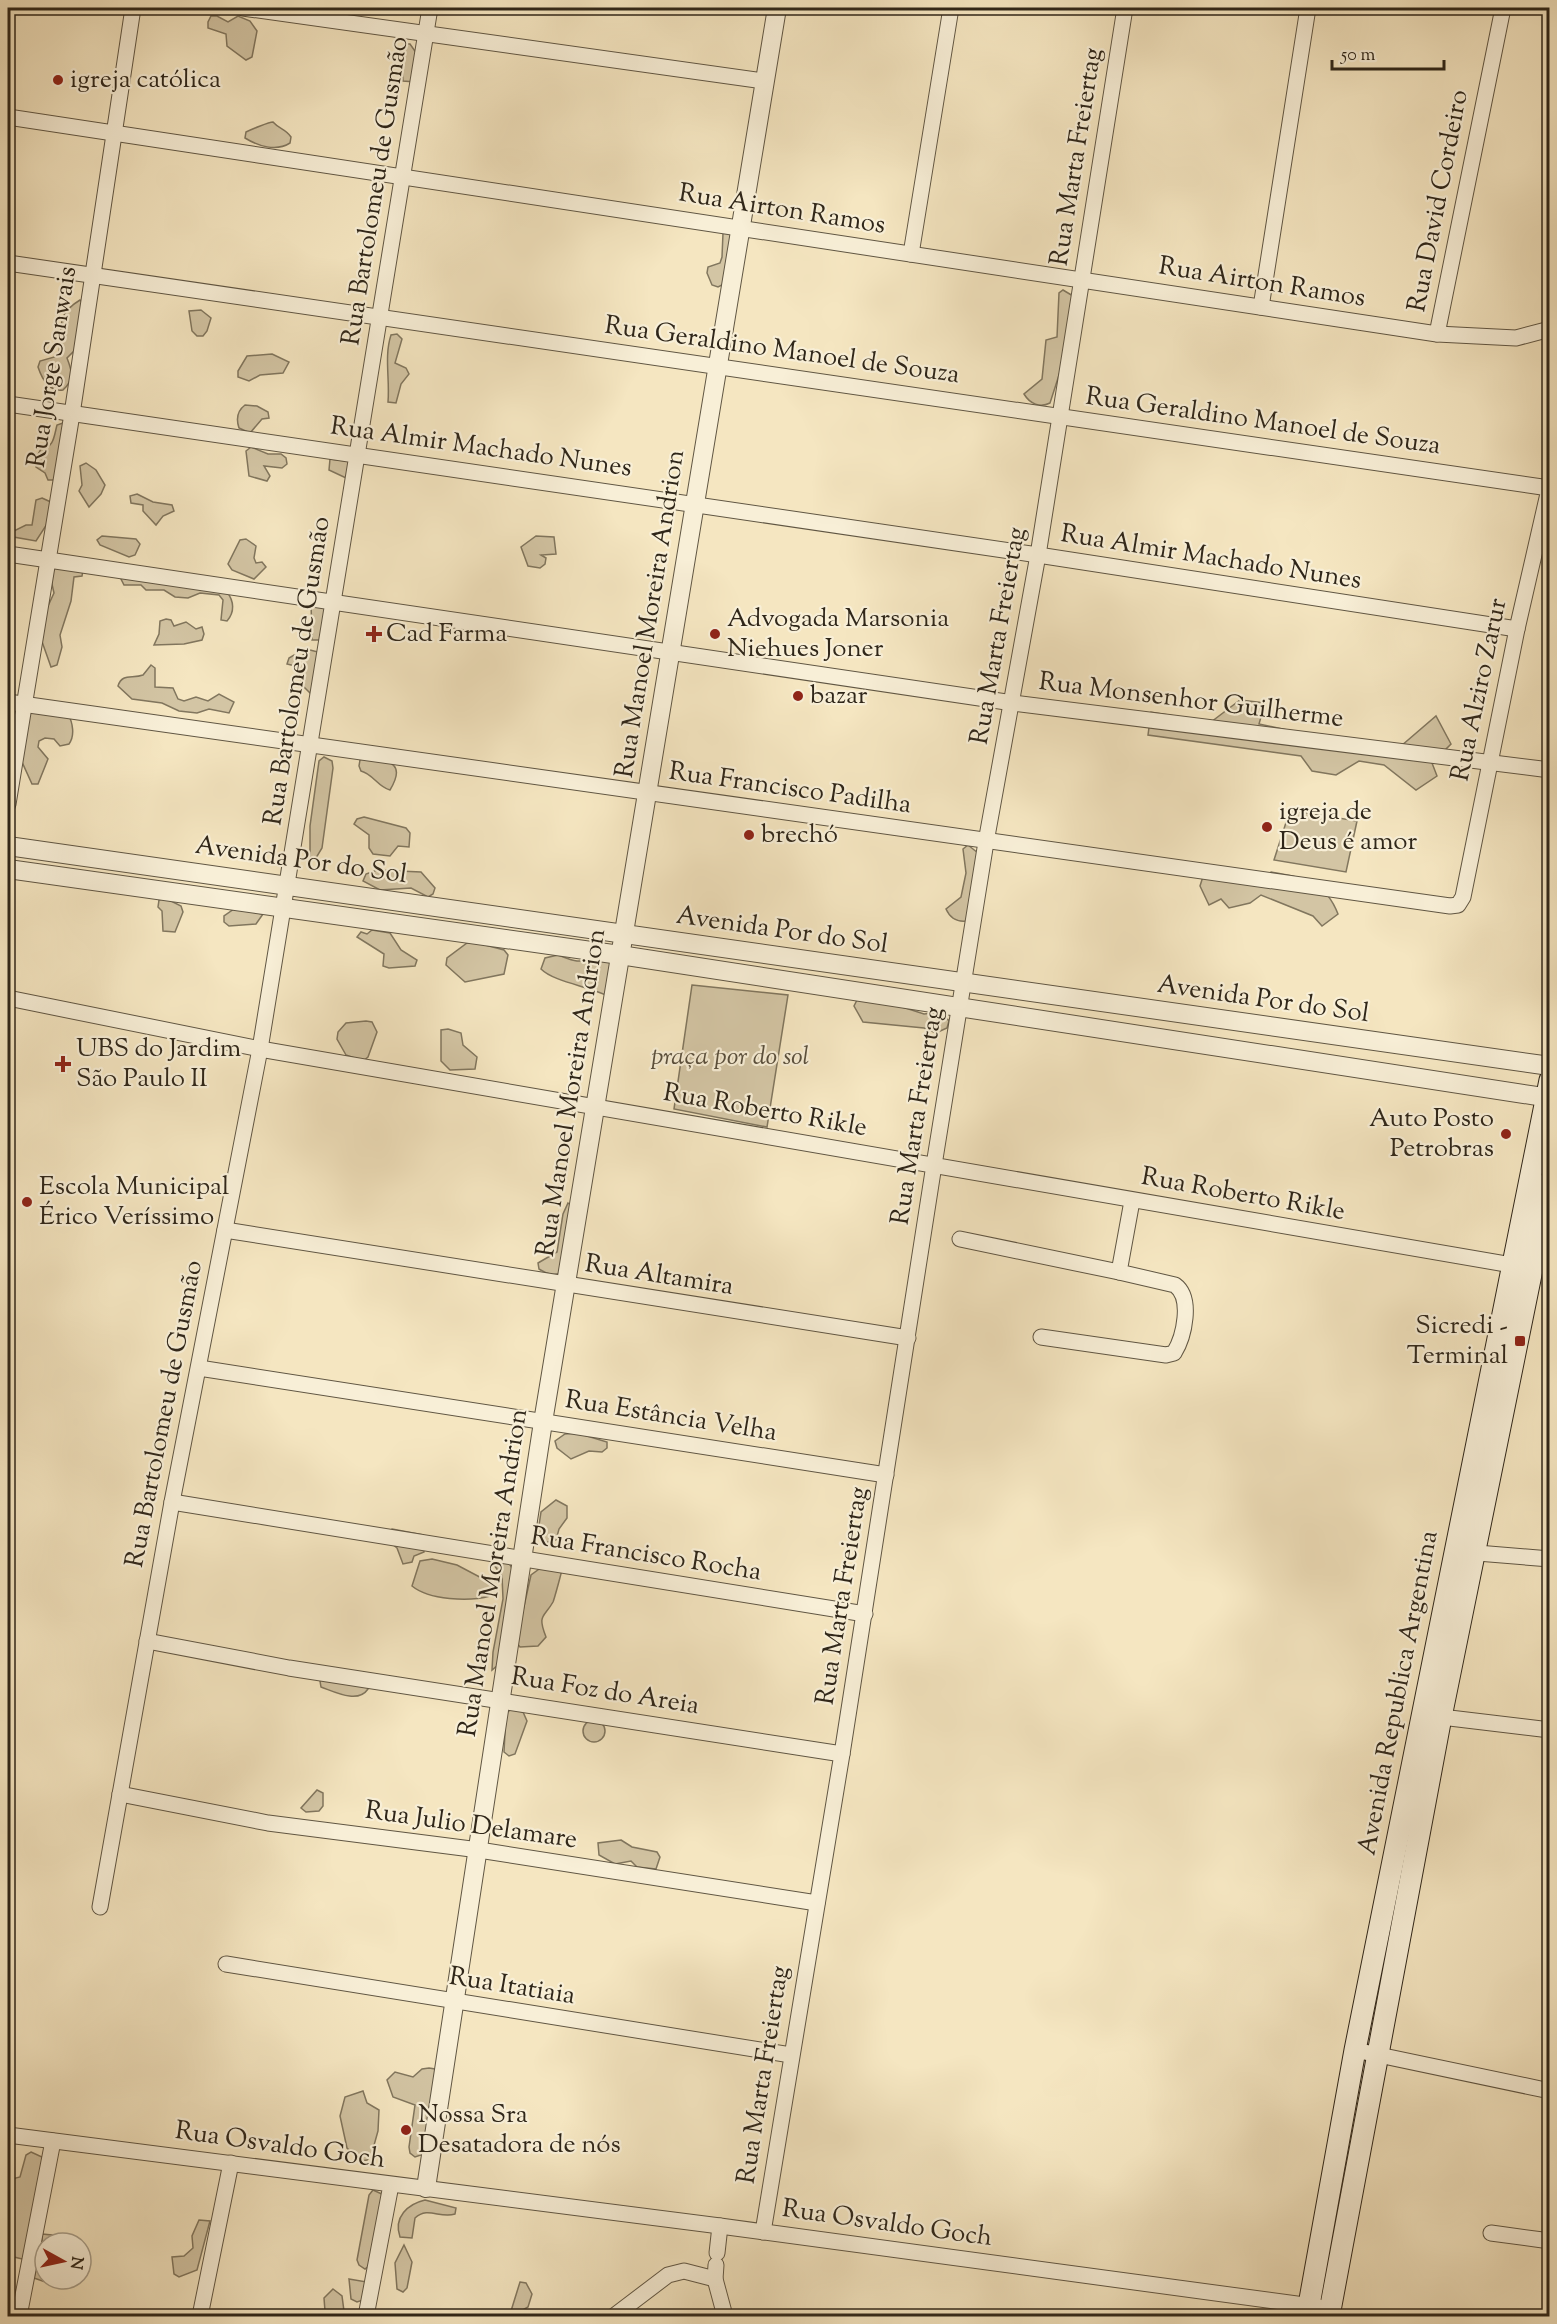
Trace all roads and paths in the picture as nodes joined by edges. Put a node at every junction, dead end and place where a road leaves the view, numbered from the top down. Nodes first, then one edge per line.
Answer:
1 (133, 8) edge
2 (243, 8) edge
3 (430, 8) edge
4 (777, 8) edge
5 (951, 8) edge
6 (1125, 8) edge
7 (1308, 8) edge
8 (1503, 8) edge
9 (426, 35) junction
10 (765, 81) junction
11 (8, 117) edge
12 (114, 132) junction
13 (404, 177) junction
14 (740, 227) junction
15 (911, 254) junction
16 (8, 263) edge
17 (92, 276) junction
18 (1082, 280) junction
19 (1261, 307) junction
20 (381, 317) junction
21 (1550, 329) edge
22 (1437, 334) junction
23 (718, 365) junction
24 (8, 404) edge
25 (72, 414) junction
26 (1060, 417) junction
27 (358, 454) junction
28 (1549, 487) edge
29 (694, 504) junction
30 (8, 554) edge
31 (1038, 555) junction
32 (46, 559) junction
33 (334, 600) junction
34 (1517, 629) junction
35 (671, 650) junction
36 (15, 703) edge
37 (1013, 703) junction
38 (310, 744) junction
39 (1490, 764) junction
40 (1550, 770) edge
41 (648, 792) junction
42 (8, 804) edge
43 (986, 842) junction
44 (8, 846) edge
45 (8, 869) edge
46 (287, 885) junction
47 (1458, 904) joint
48 (284, 906) junction
49 (624, 934) junction
50 (620, 955) junction
51 (963, 983) junction
52 (8, 998) edge
53 (959, 1006) junction
54 (260, 1049) junction
55 (1550, 1066) edge
56 (1548, 1092) edge
57 (597, 1105) junction
58 (934, 1165) junction
59 (1550, 1180) edge
60 (1132, 1201) junction
61 (225, 1230) junction
62 (960, 1239) dead end
63 (1524, 1267) junction
64 (1119, 1272) junction
65 (566, 1286) junction
66 (1041, 1337) dead end
67 (908, 1338) junction
68 (199, 1368) junction
69 (543, 1422) junction
70 (886, 1475) junction
71 (172, 1502) junction
72 (1465, 1552) junction
73 (521, 1559) junction
74 (1550, 1559) edge
75 (865, 1614) junction
76 (147, 1641) junction
77 (500, 1700) junction
78 (1432, 1715) junction
79 (1550, 1730) edge
80 (842, 1754) junction
81 (120, 1794) junction
82 (479, 1850) junction
83 (817, 1903) junction
84 (100, 1907) dead end
85 (226, 1964) dead end
86 (455, 2002) junction
87 (1355, 2050) junction
88 (1378, 2054) junction
89 (791, 2055) junction
90 (1550, 2091) edge
91 (8, 2135) edge
92 (53, 2141) junction
93 (231, 2163) junction
94 (391, 2185) junction
95 (426, 2188) junction
96 (720, 2226) junction
97 (763, 2232) junction
98 (1491, 2233) dead end
99 (1550, 2241) edge
100 (716, 2265) junction
101 (1308, 2311) edge
102 (1330, 2313) edge
103 (19, 2316) edge
104 (200, 2316) edge
105 (366, 2316) edge
106 (614, 2316) edge
107 (724, 2316) edge

1 - 12 street, Rua Jorge Sanwais
2 - 9 street
3 - 9 street, Rua Bartolomeu de Gusmão
4 - 10 street, Rua Manoel Moreira Andrion
5 - 15 street
6 - 18 street, Rua Marta Freiertag
7 - 19 street
8 - 22 street, Rua David Cordeiro
9 - 10 street
9 - 13 street, Rua Bartolomeu de Gusmão
10 - 14 street, Rua Manoel Moreira Andrion
11 - 12 street, Rua Airton Ramos
12 - 13 street, Rua Airton Ramos
12 - 17 street, Rua Jorge Sanwais
13 - 14 street, Rua Airton Ramos
13 - 20 street, Rua Bartolomeu de Gusmão
14 - 15 street, Rua Airton Ramos
14 - 23 street, Rua Manoel Moreira Andrion
15 - 18 street, Rua Airton Ramos
16 - 17 street, Rua Geraldino Manoel de Souza
17 - 20 street, Rua Geraldino Manoel de Souza
17 - 25 street, Rua Jorge Sanwais
18 - 19 street, Rua Airton Ramos
18 - 26 street, Rua Marta Freiertag
19 - 22 street, Rua Airton Ramos
20 - 23 street, Rua Geraldino Manoel de Souza
20 - 27 street, Rua Bartolomeu de Gusmão
21 - 22 street, Rua Airton Ramos
23 - 26 street, Rua Geraldino Manoel de Souza
23 - 29 street, Rua Manoel Moreira Andrion
24 - 25 street, Rua Almir Machado Nunes
25 - 27 street, Rua Almir Machado Nunes
25 - 32 street, Rua Jorge Sanwais
26 - 28 street, Rua Geraldino Manoel de Souza
26 - 31 street, Rua Marta Freiertag
27 - 29 street, Rua Almir Machado Nunes
27 - 33 street, Rua Bartolomeu de Gusmão
28 - 34 street, Rua Alziro Zarur
29 - 31 street, Rua Almir Machado Nunes
29 - 35 street, Rua Manoel Moreira Andrion
30 - 32 street, Rua Monsenhor Guilherme
31 - 34 street, Rua Almir Machado Nunes
31 - 37 street, Rua Marta Freiertag
32 - 33 street, Rua Monsenhor Guilherme
32 - 36 street, Rua Jorge Sanwais
33 - 35 street, Rua Monsenhor Guilherme
33 - 38 street, Rua Bartolomeu de Gusmão
34 - 39 street, Rua Alziro Zarur
35 - 37 street, Rua Monsenhor Guilherme
35 - 41 street, Rua Manoel Moreira Andrion
36 - 38 street, Rua Francisco Padilha
36 - 42 street, Rua Jorge Sanwais
37 - 39 street, Rua Monsenhor Guilherme
37 - 43 street, Rua Marta Freiertag
38 - 41 street, Rua Francisco Padilha
38 - 46 street, Rua Bartolomeu de Gusmão
39 - 40 street, Rua Monsenhor Guilherme
39 - 47 street, Rua Alziro Zarur
41 - 43 street, Rua Francisco Padilha
41 - 49 street, Rua Manoel Moreira Andrion
43 - 47 street, Rua Francisco Padilha
43 - 51 street, Rua Marta Freiertag
44 - 46 street, Avenida Por do Sol
45 - 48 street, Avenida Por do Sol
46 - 48 street, Rua Bartolomeu de Gusmão
46 - 49 street, Avenida Por do Sol
48 - 50 street, Avenida Por do Sol
48 - 54 street, Rua Bartolomeu de Gusmão
49 - 50 street, Rua Manoel Moreira Andrion
49 - 51 street, Avenida Por do Sol
50 - 53 street, Avenida Por do Sol
50 - 57 street, Rua Manoel Moreira Andrion
51 - 53 street, Rua Marta Freiertag
51 - 55 street, Avenida Por do Sol
52 - 54 street, Rua Roberto Rikle
53 - 56 street, Avenida Por do Sol
53 - 58 street, Rua Marta Freiertag
54 - 57 street, Rua Roberto Rikle
54 - 61 street, Rua Bartolomeu de Gusmão
56 - 63 main road, Avenida Republica Argentina
57 - 58 street, Rua Roberto Rikle
57 - 65 street, Rua Manoel Moreira Andrion
58 - 60 street, Rua Roberto Rikle
58 - 67 street, Rua Marta Freiertag
59 - 63 main road, Avenida Republica Argentina
60 - 63 street, Rua Roberto Rikle
60 - 64 street
61 - 65 street, Rua Altamira
61 - 68 street, Rua Bartolomeu de Gusmão
62 - 64 street
63 - 72 main road, Avenida Republica Argentina
64 - 66 street
65 - 67 street, Rua Altamira
65 - 69 street, Rua Manoel Moreira Andrion
67 - 70 street, Rua Marta Freiertag
68 - 69 street, Rua Estância Velha
68 - 71 street, Rua Bartolomeu de Gusmão
69 - 70 street, Rua Estância Velha
69 - 73 street, Rua Manoel Moreira Andrion
70 - 75 street, Rua Marta Freiertag
71 - 73 street, Rua Francisco Rocha
71 - 76 street, Rua Bartolomeu de Gusmão
72 - 74 street
72 - 78 main road, Avenida Republica Argentina
73 - 75 street, Rua Francisco Rocha
73 - 77 street, Rua Manoel Moreira Andrion
75 - 80 street, Rua Marta Freiertag
76 - 77 street, Rua Foz do Areia
76 - 81 street, Rua Bartolomeu de Gusmão
77 - 80 street, Rua Foz do Areia
77 - 82 street, Rua Manoel Moreira Andrion
78 - 79 street
78 - 87 main road, Avenida Republica Argentina
78 - 88 main road, Avenida Republica Argentina
80 - 83 street, Rua Marta Freiertag
81 - 82 street, Rua Julio Delamare
81 - 84 street, Rua Bartolomeu de Gusmão
82 - 83 street, Rua Julio Delamare
82 - 86 street, Rua Manoel Moreira Andrion
83 - 89 street, Rua Marta Freiertag
85 - 86 street, Rua Itatiaia
86 - 89 street, Rua Itatiaia
86 - 95 street, Rua Manoel Moreira Andrion
87 - 88 street
87 - 101 main road, Avenida Republica Argentina
88 - 90 street
88 - 102 main road, Avenida Republica Argentina
89 - 97 street, Rua Marta Freiertag
91 - 92 street, Rua Osvaldo Goch
92 - 93 street, Rua Osvaldo Goch
92 - 103 street
93 - 94 street, Rua Osvaldo Goch
93 - 104 street
94 - 95 street, Rua Osvaldo Goch
94 - 105 street
95 - 96 street, Rua Osvaldo Goch
96 - 97 street, Rua Osvaldo Goch
96 - 100 street
97 - 101 street, Rua Osvaldo Goch
98 - 99 street
100 - 106 street
100 - 107 street
101 - 102 street, Rua Osvaldo Goch

